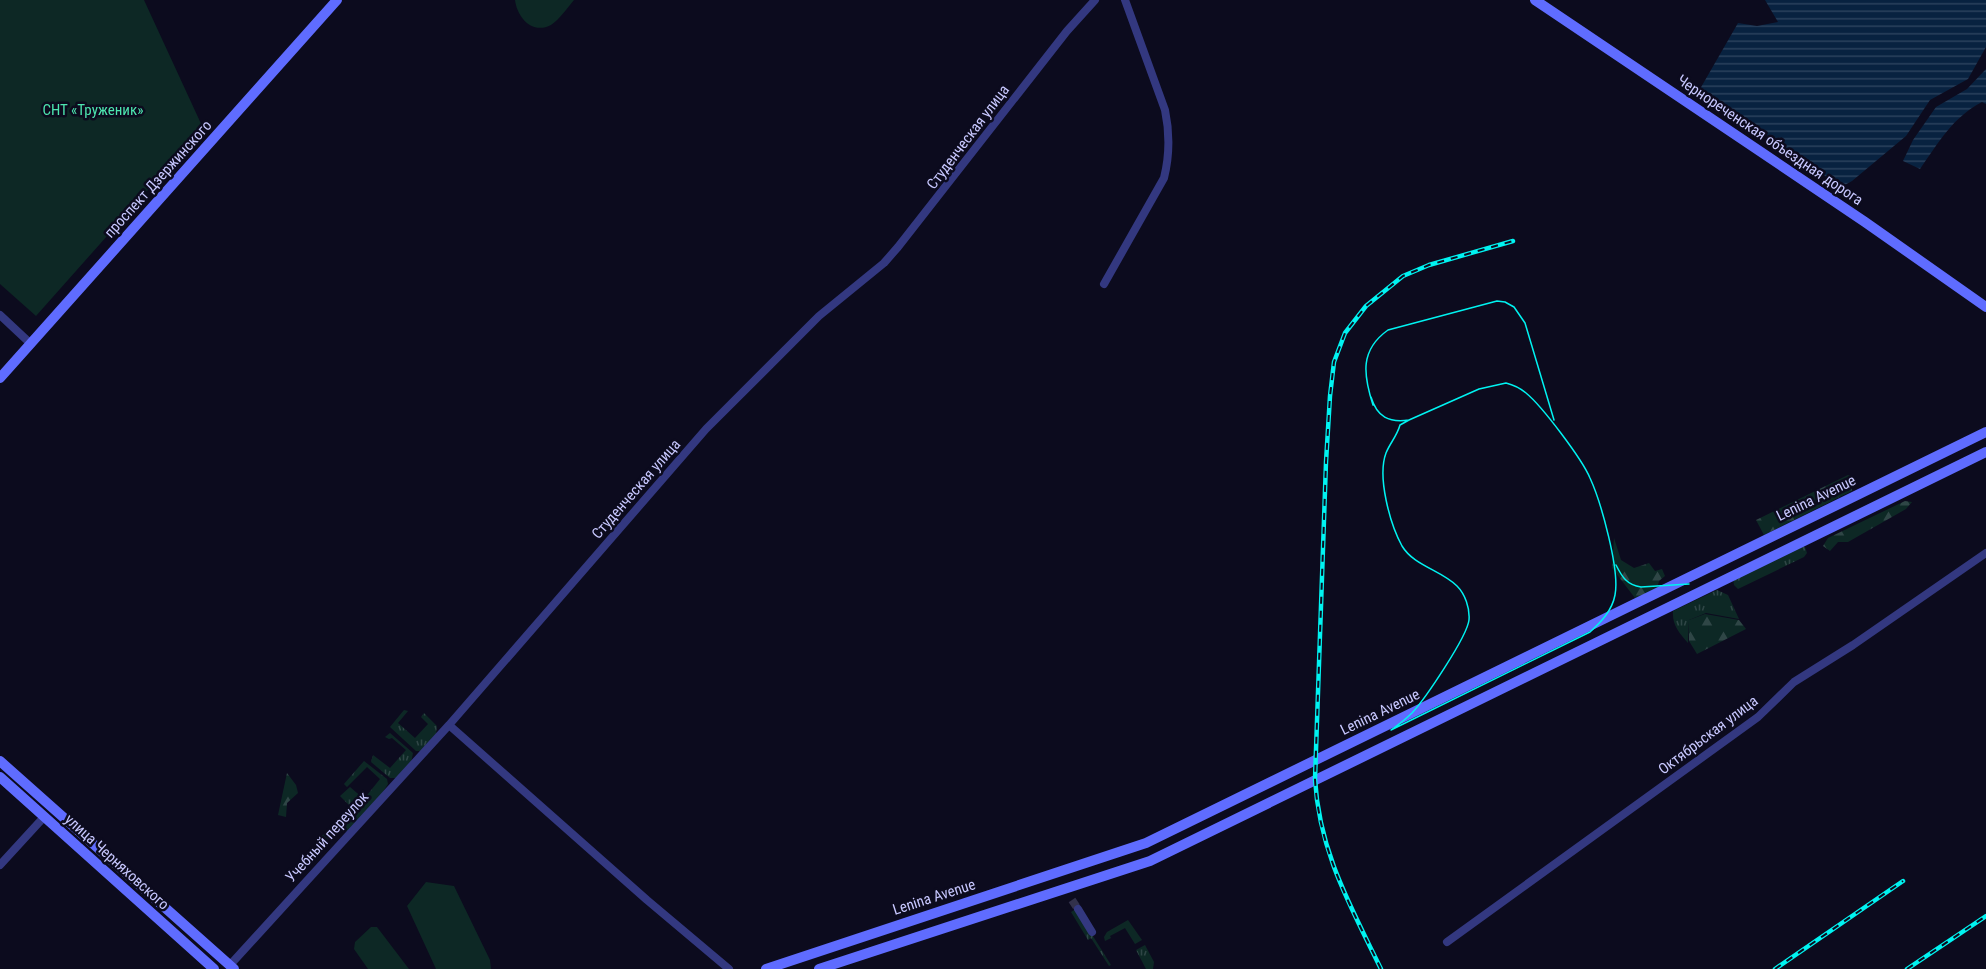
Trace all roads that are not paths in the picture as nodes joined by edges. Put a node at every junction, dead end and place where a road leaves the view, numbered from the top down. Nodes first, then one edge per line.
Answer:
1 (337, 0) edge
2 (1095, 0) edge
3 (1125, 0) edge
4 (1535, 0) edge
5 (1104, 284) dead end
6 (1986, 307) edge
7 (0, 315) edge
8 (31, 344) junction
9 (0, 378) edge
10 (1986, 432) edge
11 (1986, 452) edge
12 (1986, 553) edge
13 (449, 724) junction
14 (0, 761) edge
15 (0, 777) edge
16 (44, 817) junction
17 (0, 865) edge
18 (1078, 909) tunnel mouth
19 (1092, 932) dead end
20 (1447, 942) dead end
21 (230, 968) edge
22 (214, 969) edge
23 (729, 969) edge
24 (766, 969) edge
25 (819, 969) edge

1 - 8 main road, проспект Дзержинского
2 - 13 street, Студенческая улица
3 - 5 street
4 - 6 main road, Чернореченская объездная дорога
7 - 8 street
8 - 9 main road, проспект Дзержинского
10 - 24 main road, Lenina Avenue
11 - 25 main road
12 - 20 street, Октябрьская улица
13 - 21 street, Учебный переулок
13 - 23 street
14 - 21 main road
15 - 16 main road, улица Черняховского
16 - 17 street
16 - 22 main road, улица Черняховского
18 - 19 street

